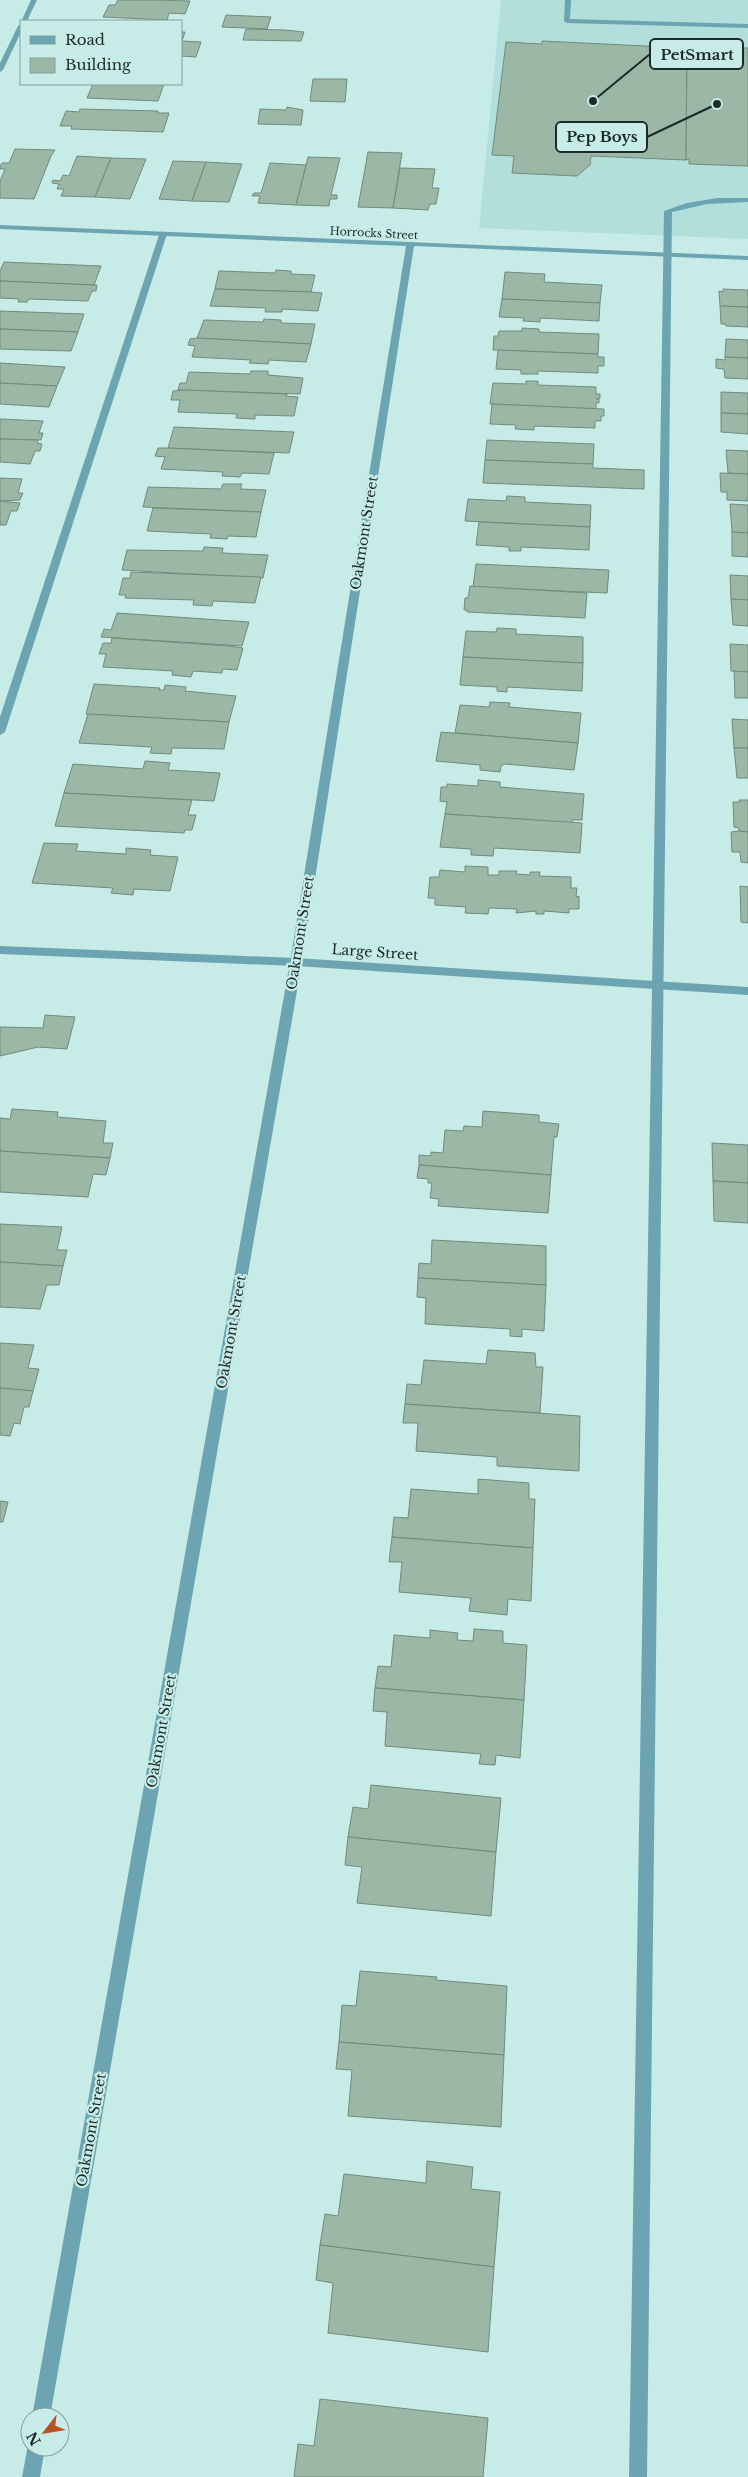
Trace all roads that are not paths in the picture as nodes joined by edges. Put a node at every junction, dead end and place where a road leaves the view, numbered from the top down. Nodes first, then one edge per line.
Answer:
1 (34, 0) edge
2 (568, 0) edge
3 (24, 20) edge
4 (748, 26) edge
5 (20, 28) edge
6 (0, 70) edge
7 (748, 200) edge
8 (0, 227) edge
9 (163, 234) junction
10 (410, 246) junction
11 (666, 254) junction
12 (748, 258) edge
13 (0, 732) edge
14 (0, 950) edge
15 (296, 962) junction
16 (656, 985) junction
17 (748, 991) edge
18 (43, 2407) edge
19 (34, 2457) edge
20 (31, 2477) edge
21 (638, 2477) edge

1 - 3 street
2 - 4 street
5 - 6 street
7 - 11 street
8 - 9 street, Horrocks Street
9 - 10 street, Horrocks Street
9 - 13 street
10 - 11 street, Horrocks Street
10 - 15 street, Oakmont Street
11 - 12 street, Horrocks Street
11 - 16 street
14 - 15 street, Large Street
15 - 16 street, Large Street
15 - 18 street, Oakmont Street
16 - 17 street, Large Street
16 - 21 street
19 - 20 street

